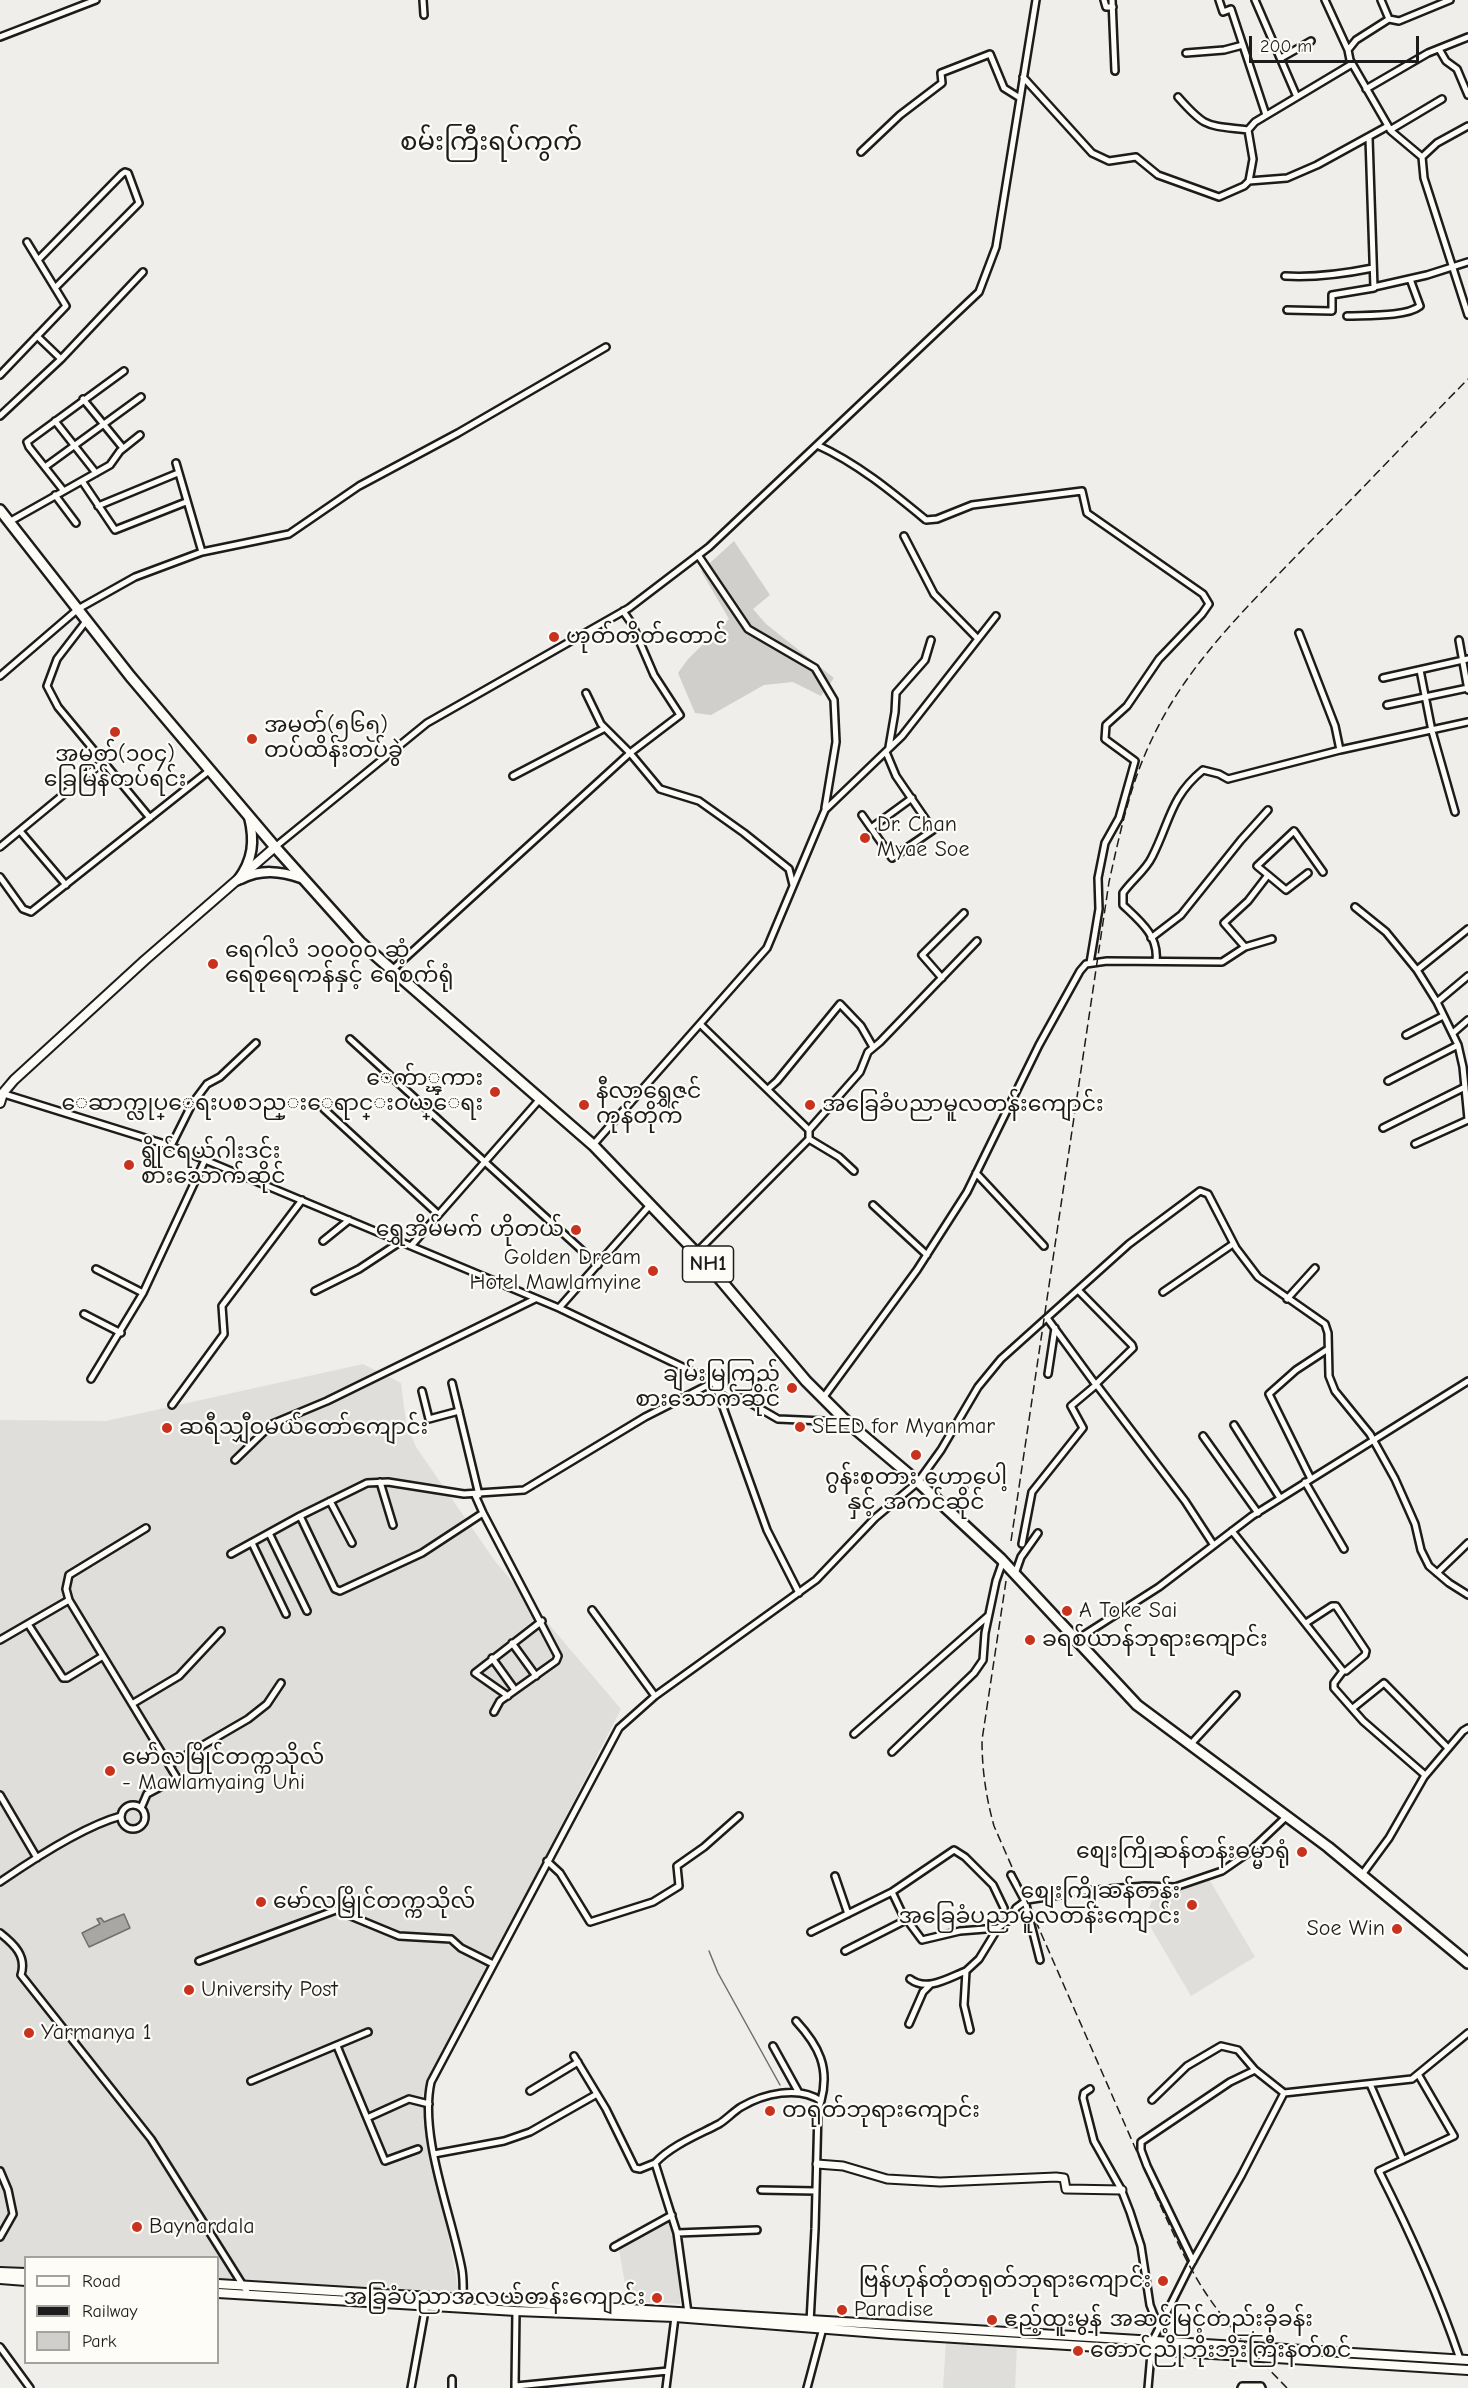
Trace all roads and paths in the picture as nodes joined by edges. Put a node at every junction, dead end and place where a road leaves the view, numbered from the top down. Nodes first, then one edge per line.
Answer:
1 (96, 0) edge
2 (423, 0) edge
3 (1036, 0) edge
4 (1104, 0) edge
5 (1112, 0) edge
6 (1219, 0) edge
7 (1255, 0) edge
8 (1325, 0) edge
9 (1381, 0) edge
10 (1450, 0) edge
11 (1113, 8) junction
12 (424, 15) dead end
13 (1389, 19) junction
14 (0, 37) edge
15 (1468, 38) edge
16 (1311, 41) dead end
17 (1243, 45) junction
18 (1438, 49) junction
19 (1348, 50) junction
20 (1186, 53) dead end
21 (1281, 58) junction
22 (1352, 63) junction
23 (1115, 71) dead end
24 (1023, 77) junction
25 (1366, 89) junction
26 (1468, 95) edge
27 (1297, 96) junction
28 (1178, 97) dead end
29 (1020, 98) junction
30 (1442, 99) dead end
31 (1266, 115) junction
32 (1468, 126) edge
33 (1389, 128) junction
34 (1248, 130) junction
35 (1369, 138) junction
36 (861, 152) dead end
37 (1422, 157) junction
38 (1249, 181) junction
39 (27, 242) dead end
40 (38, 260) junction
41 (1468, 262) edge
42 (1453, 267) junction
43 (1373, 268) junction
44 (143, 272) dead end
45 (1285, 276) dead end
46 (1410, 279) junction
47 (1374, 287) junction
48 (56, 288) junction
49 (1287, 310) dead end
50 (1468, 315) edge
51 (1347, 316) dead end
52 (37, 336) junction
53 (606, 347) dead end
54 (61, 359) junction
55 (124, 371) dead end
56 (0, 375) edge
57 (141, 397) dead end
58 (83, 399) junction
59 (0, 416) edge
60 (55, 421) junction
61 (104, 422) junction
62 (140, 435) dead end
63 (75, 445) junction
64 (817, 446) junction
65 (123, 448) junction
66 (176, 463) dead end
67 (45, 467) junction
68 (96, 472) junction
69 (178, 473) junction
70 (82, 481) junction
71 (63, 490) junction
72 (55, 495) junction
73 (186, 502) junction
74 (98, 506) junction
75 (0, 510) edge
76 (9, 522) junction
77 (76, 523) dead end
78 (904, 536) dead end
79 (202, 552) junction
80 (698, 555) junction
81 (78, 609) junction
82 (623, 611) junction
83 (996, 616) dead end
84 (87, 620) junction
85 (1299, 633) dead end
86 (978, 639) junction
87 (931, 640) dead end
88 (1459, 640) dead end
89 (1465, 660) edge
90 (1420, 670) junction
91 (0, 676) edge
92 (1383, 678) dead end
93 (1468, 689) edge
94 (586, 693) dead end
95 (1424, 697) junction
96 (1387, 705) dead end
97 (1468, 722) edge
98 (605, 728) junction
99 (1432, 731) junction
100 (887, 750) junction
101 (1340, 750) junction
102 (630, 753) junction
103 (104, 761) junction
104 (210, 770) junction
105 (513, 776) dead end
106 (912, 798) junction
107 (825, 810) junction
108 (1268, 810) dead end
109 (1455, 812) dead end
110 (862, 815) dead end
111 (249, 816) junction
112 (150, 818) junction
113 (872, 828) junction
114 (20, 831) junction
115 (0, 847) edge
116 (274, 847) junction
117 (1323, 872) dead end
118 (1308, 873) dead end
119 (1268, 875) junction
120 (0, 877) edge
121 (301, 878) junction
122 (237, 880) junction
123 (66, 885) junction
124 (794, 886) junction
125 (1355, 907) dead end
126 (963, 913) dead end
127 (1468, 929) edge
128 (1151, 938) junction
129 (1272, 939) dead end
130 (977, 941) dead end
131 (1245, 947) junction
132 (1156, 961) junction
133 (1090, 963) junction
134 (1417, 970) junction
135 (391, 971) junction
136 (1468, 976) edge
137 (942, 978) junction
138 (1437, 1002) junction
139 (1443, 1016) junction
140 (1468, 1020) edge
141 (700, 1024) junction
142 (1453, 1033) junction
143 (1406, 1035) dead end
144 (350, 1040) dead end
145 (256, 1042) dead end
146 (1458, 1045) junction
147 (873, 1047) junction
148 (1466, 1066) edge
149 (1388, 1081) dead end
150 (1465, 1088) junction
151 (768, 1089) junction
152 (2, 1093) edge
153 (540, 1099) junction
154 (0, 1102) edge
155 (324, 1109) dead end
156 (1468, 1118) edge
157 (1383, 1128) dead end
158 (809, 1130) junction
159 (809, 1139) junction
160 (1415, 1144) dead end
161 (593, 1145) junction
162 (171, 1146) junction
163 (206, 1160) junction
164 (484, 1162) junction
165 (854, 1171) dead end
166 (976, 1173) junction
167 (302, 1200) junction
168 (651, 1204) junction
169 (873, 1206) dead end
170 (438, 1214) junction
171 (349, 1220) junction
172 (323, 1241) dead end
173 (400, 1242) junction
174 (1233, 1244) junction
175 (411, 1246) junction
176 (1044, 1246) dead end
177 (697, 1252) junction
178 (927, 1255) junction
179 (598, 1265) junction
180 (1315, 1268) dead end
181 (96, 1269) dead end
182 (1078, 1290) junction
183 (315, 1291) dead end
184 (1163, 1292) dead end
185 (143, 1293) junction
186 (535, 1299) junction
187 (1287, 1299) junction
188 (559, 1308) junction
189 (84, 1314) dead end
190 (1047, 1318) junction
191 (1055, 1328) junction
192 (121, 1333) junction
193 (1329, 1348) junction
194 (1048, 1374) dead end
195 (92, 1379) dead end
196 (1468, 1381) edge
197 (714, 1382) junction
198 (452, 1383) dead end
199 (1096, 1384) junction
200 (422, 1391) dead end
201 (824, 1398) junction
202 (172, 1405) dead end
203 (459, 1411) junction
204 (847, 1422) junction
205 (1234, 1425) dead end
206 (1203, 1436) dead end
207 (1373, 1441) junction
208 (235, 1460) dead end
209 (1308, 1480) junction
210 (380, 1482) junction
211 (918, 1482) junction
212 (477, 1495) junction
213 (1281, 1498) junction
214 (330, 1501) junction
215 (483, 1513) junction
216 (1258, 1513) junction
217 (300, 1516) junction
218 (393, 1525) dead end
219 (146, 1528) dead end
220 (1232, 1531) junction
221 (269, 1533) junction
222 (1038, 1533) dead end
223 (252, 1542) junction
224 (352, 1542) dead end
225 (1468, 1542) edge
226 (1213, 1544) junction
227 (1022, 1545) dead end
228 (1344, 1549) dead end
229 (231, 1554) dead end
230 (1003, 1561) junction
231 (1437, 1573) junction
232 (1015, 1574) junction
233 (799, 1593) junction
234 (1468, 1594) edge
235 (69, 1600) junction
236 (592, 1610) dead end
237 (307, 1611) dead end
238 (286, 1614) dead end
239 (989, 1614) junction
240 (542, 1621) junction
241 (1306, 1623) junction
242 (28, 1624) junction
243 (221, 1631) dead end
244 (0, 1640) edge
245 (1076, 1640) junction
246 (512, 1643) junction
247 (103, 1656) junction
248 (492, 1658) junction
249 (1343, 1671) junction
250 (536, 1676) junction
251 (281, 1683) dead end
252 (515, 1690) junction
253 (1236, 1695) dead end
254 (507, 1696) junction
255 (655, 1696) junction
256 (132, 1704) junction
257 (1353, 1708) junction
258 (494, 1712) dead end
259 (1468, 1728) edge
260 (854, 1734) dead end
261 (1190, 1744) junction
262 (1448, 1748) junction
263 (892, 1752) dead end
264 (169, 1765) junction
265 (1425, 1775) junction
266 (0, 1795) edge
267 (141, 1808) junction
268 (122, 1816) junction
269 (739, 1816) dead end
270 (1287, 1816) junction
271 (37, 1858) junction
272 (548, 1862) junction
273 (1011, 1875) dead end
274 (835, 1876) dead end
275 (1361, 1876) junction
276 (0, 1882) edge
277 (892, 1892) junction
278 (1025, 1901) junction
279 (1004, 1908) dead end
280 (848, 1914) junction
281 (906, 1920) junction
282 (998, 1928) junction
283 (811, 1932) dead end
284 (0, 1933) edge
285 (845, 1952) dead end
286 (1040, 1960) dead end
287 (199, 1961) dead end
288 (1468, 1963) edge
289 (494, 1964) junction
290 (966, 1971) junction
291 (910, 1979) dead end
292 (930, 1985) junction
293 (796, 2021) dead end
294 (909, 2024) dead end
295 (970, 2030) dead end
296 (368, 2032) dead end
297 (1468, 2033) edge
298 (337, 2046) junction
299 (773, 2046) dead end
300 (574, 2056) dead end
301 (578, 2062) junction
302 (1255, 2070) junction
303 (1418, 2074) junction
304 (251, 2081) dead end
305 (1370, 2084) junction
306 (1090, 2089) dead end
307 (530, 2091) dead end
308 (1284, 2092) junction
309 (799, 2093) junction
310 (597, 2094) junction
311 (1152, 2100) dead end
312 (820, 2101) junction
313 (429, 2104) junction
314 (367, 2118) junction
315 (418, 2148) dead end
316 (434, 2154) junction
317 (1403, 2160) junction
318 (655, 2163) junction
319 (817, 2164) junction
320 (0, 2171) edge
321 (761, 2190) dead end
322 (1122, 2190) junction
323 (816, 2191) junction
324 (672, 2215) junction
325 (757, 2230) dead end
326 (677, 2233) junction
327 (0, 2237) edge
328 (614, 2247) dead end
329 (1193, 2261) junction
330 (0, 2272) edge
331 (24, 2273) edge
332 (0, 2279) edge
333 (24, 2281) edge
334 (219, 2284) edge
335 (244, 2286) junction
336 (219, 2293) edge
337 (249, 2295) junction
338 (463, 2304) junction
339 (426, 2305) junction
340 (517, 2307) junction
341 (688, 2313) junction
342 (675, 2318) junction
343 (810, 2323) junction
344 (823, 2328) junction
345 (1159, 2328) junction
346 (1152, 2342) junction
347 (0, 2347) edge
348 (1151, 2351) junction
349 (1464, 2360) edge
350 (1468, 2370) edge
351 (668, 2371) junction
352 (452, 2379) dead end
353 (515, 2387) edge
354 (30, 2388) edge
355 (411, 2388) edge
356 (452, 2388) edge
357 (666, 2388) edge
358 (807, 2388) edge
359 (1148, 2388) edge
360 (1241, 2388) edge
361 (1262, 2388) edge

1 - 14 street
2 - 12 street
3 - 24 street
4 - 11 street
5 - 11 street
6 - 17 street
7 - 21 street
8 - 19 street
9 - 13 street
10 - 13 street
11 - 23 street
13 - 19 street
15 - 18 street
16 - 21 street
17 - 20 street
17 - 31 street
18 - 25 street
18 - 26 street
19 - 22 street
21 - 27 street
22 - 25 street
22 - 27 street
24 - 29 street
24 - 38 street
25 - 33 street
27 - 31 street
28 - 34 street
29 - 36 street
29 - 64 street
30 - 33 street
31 - 34 street
32 - 37 street
33 - 35 street
33 - 37 street
34 - 38 street
35 - 38 street
35 - 43 street
37 - 42 street
39 - 40 street
40 - 48 street
40 - 48 street
41 - 42 street
42 - 46 street
42 - 50 street
43 - 45 street
43 - 47 street
44 - 54 street
46 - 47 street
46 - 51 street
47 - 49 street
48 - 52 street
52 - 54 street
52 - 56 street
53 - 79 street
54 - 59 street
55 - 58 street
57 - 61 street
58 - 60 street
58 - 61 street
60 - 63 street
60 - 67 street
61 - 63 street
61 - 65 street
62 - 65 street
63 - 67 street
63 - 68 street
64 - 80 street
64 - 133 street
65 - 68 street
66 - 69 street
67 - 71 street
68 - 70 street
69 - 73 street
69 - 74 street
70 - 71 street
70 - 74 street
71 - 72 street
72 - 76 street
72 - 77 street
73 - 74 street
73 - 79 street
75 - 76 highway, NH1
76 - 81 highway, NH1
78 - 86 street
79 - 81 street
80 - 82 street
80 - 107 street
81 - 84 highway, NH1
81 - 91 street
82 - 102 street
82 - 116 street
83 - 86 street
84 - 103 street
84 - 104 highway, NH1
85 - 101 street
86 - 100 street
87 - 100 street
88 - 89 street
89 - 90 street
89 - 93 street
90 - 92 street
90 - 95 street
93 - 95 street
94 - 98 street
95 - 96 street
95 - 99 street
97 - 99 street
98 - 102 street
98 - 105 street
99 - 101 street
99 - 109 street
100 - 106 street
100 - 107 street
101 - 128 street
102 - 124 street
102 - 135 street
103 - 112 street
103 - 114 street
104 - 111 highway, NH1
104 - 112 street
106 - 113 street
106 - 113 street
107 - 124 street
108 - 128 street
110 - 113 street
111 - 116 highway, NH1
111 - 122 main road
112 - 123 street
114 - 115 street
114 - 123 street
116 - 121 highway, NH1
116 - 122 main road
117 - 119 street
118 - 119 street
119 - 131 street
120 - 123 street
121 - 122 main road
121 - 135 highway, NH1
122 - 152 main road
124 - 141 street
125 - 134 street
126 - 137 street
127 - 134 street
128 - 132 street
129 - 131 street
130 - 137 street
131 - 132 street
132 - 133 street
133 - 166 street
134 - 138 street
135 - 153 highway, NH1
136 - 138 street
137 - 147 street
138 - 139 street
139 - 142 street
139 - 143 street
140 - 142 street
141 - 151 street
141 - 161 street
142 - 146 street
144 - 164 street
145 - 162 street
146 - 148 street
146 - 149 street
147 - 151 street
147 - 158 street
148 - 150 street
150 - 156 street
150 - 157 street
151 - 158 street
152 - 154 main road
152 - 162 street
153 - 161 highway, NH1
153 - 164 street
155 - 170 street
156 - 160 street
158 - 159 street
159 - 165 street
159 - 177 street
161 - 168 highway, NH1
162 - 163 street
163 - 167 street
163 - 185 street
164 - 170 street
164 - 179 street
166 - 176 street
166 - 178 street
167 - 171 street
167 - 202 street
168 - 177 highway, NH1
168 - 179 street
169 - 178 street
170 - 175 street
171 - 172 street
171 - 173 street
173 - 175 street
173 - 183 street
174 - 182 street
174 - 184 street
174 - 187 street
175 - 186 street
177 - 201 highway, NH1
178 - 201 street
179 - 188 street
180 - 187 street
181 - 185 street
182 - 190 street
182 - 199 street
185 - 192 street
186 - 188 street
186 - 208 street
187 - 193 street
188 - 197 street
189 - 192 street
190 - 191 street
190 - 211 street
191 - 194 street
191 - 199 street
192 - 195 street
193 - 207 street
193 - 209 street
196 - 207 street
197 - 204 street
197 - 212 street
197 - 233 street
198 - 203 street
199 - 226 street
199 - 227 street
200 - 203 street
201 - 204 highway, NH1
203 - 212 street
204 - 211 highway, NH1
205 - 213 street
206 - 216 street
207 - 209 street
207 - 231 street
209 - 213 street
209 - 228 street
210 - 212 street
210 - 214 street
210 - 218 street
211 - 230 highway, NH1
211 - 233 street
212 - 215 street
213 - 216 street
214 - 217 street
214 - 224 street
215 - 217 street
215 - 240 street
216 - 220 street
217 - 221 street
219 - 235 street
220 - 226 street
220 - 241 street
221 - 223 street
221 - 237 street
222 - 232 street
223 - 229 street
223 - 238 street
225 - 231 street
226 - 245 street
230 - 232 highway, NH1
230 - 239 street
231 - 234 street
232 - 245 highway, NH1
233 - 255 street
235 - 242 street
235 - 247 street
236 - 255 street
239 - 260 street
239 - 263 street
240 - 246 street
240 - 250 street
241 - 249 street
241 - 249 street
242 - 244 street
242 - 247 street
243 - 256 street
245 - 261 highway, NH1
246 - 248 street
246 - 250 street
247 - 256 street
248 - 252 street
248 - 254 street
249 - 257 street
250 - 252 street
251 - 264 street
252 - 254 street
253 - 261 street
254 - 258 street
255 - 272 street
256 - 264 street
257 - 262 street
257 - 265 street
259 - 262 street
261 - 270 highway, NH1
262 - 265 street
264 - 267 street
265 - 275 street
266 - 271 street
267 - 268 street
267 - 268 street
268 - 271 street
269 - 272 street
270 - 275 highway, NH1
270 - 278 street
271 - 276 street
272 - 289 street
273 - 278 street
274 - 280 street
275 - 288 highway, NH1
277 - 279 street
277 - 280 street
277 - 281 street
278 - 282 street
278 - 286 street
280 - 283 street
281 - 282 street
281 - 285 street
282 - 290 street
284 - 335 street
287 - 289 street
289 - 313 street
290 - 292 street
290 - 295 street
291 - 292 street
292 - 294 street
293 - 312 street
296 - 298 street
297 - 303 street
298 - 304 street
298 - 314 street
299 - 309 street
300 - 301 street
301 - 307 street
301 - 310 street
302 - 308 street
302 - 311 street
302 - 329 street
303 - 305 street
303 - 317 street
305 - 308 street
305 - 317 street
306 - 322 street
308 - 329 street
309 - 312 street
309 - 318 street
310 - 316 street
310 - 318 street
312 - 319 street
313 - 314 street
313 - 316 street
314 - 315 street
316 - 338 street
317 - 349 street
318 - 324 street
319 - 322 street
319 - 323 street
320 - 327 street
321 - 323 street
322 - 345 street
323 - 343 street
324 - 326 street
324 - 328 street
325 - 326 street
326 - 341 street
329 - 345 street
330 - 331 main road
332 - 333 main road
334 - 335 main road
335 - 337 street
335 - 338 main road
336 - 337 main road
337 - 339 main road
338 - 339 main road
338 - 340 main road
339 - 355 street
340 - 341 main road
340 - 342 main road
340 - 353 street
341 - 343 main road
342 - 343 main road
342 - 351 street
343 - 344 main road
343 - 346 main road
344 - 348 main road
344 - 358 street
345 - 346 street
346 - 348 street
346 - 349 main road
347 - 354 street
348 - 350 main road
348 - 359 street
351 - 353 street
351 - 357 street
352 - 356 street
360 - 361 street

